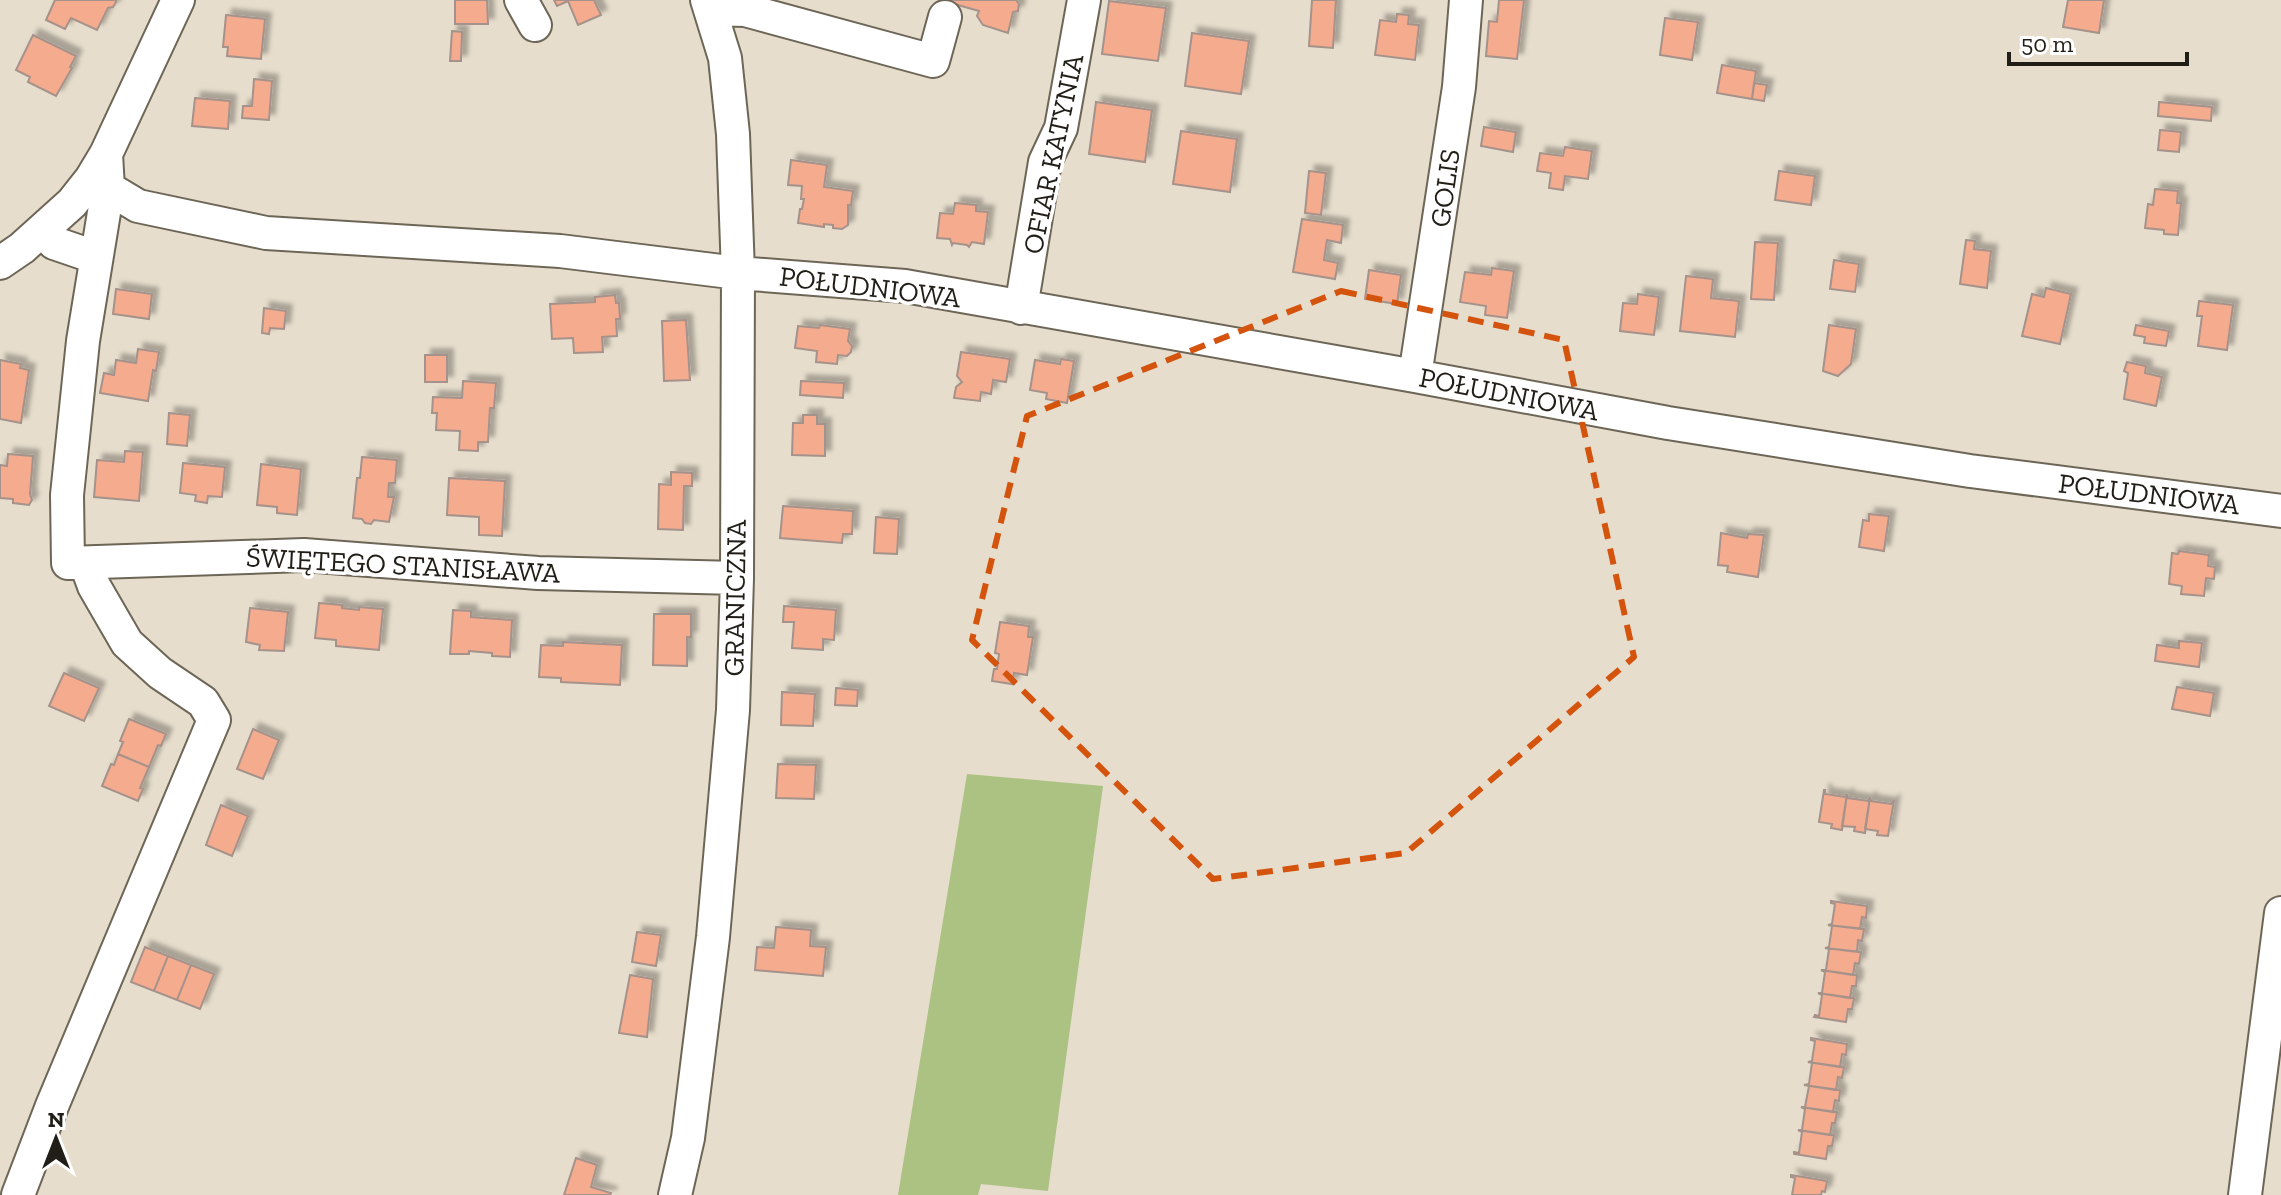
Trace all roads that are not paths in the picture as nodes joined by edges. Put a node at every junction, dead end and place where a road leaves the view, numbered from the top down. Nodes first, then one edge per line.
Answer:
1 (178, 0) edge
2 (1084, 0) edge
3 (1466, 0) edge
4 (709, 4) edge
5 (945, 17) dead end
6 (106, 154) junction
7 (108, 188) junction
8 (54, 243) dead end
9 (95, 257) junction
10 (0, 263) edge
11 (738, 273) junction
12 (1021, 308) junction
13 (1415, 376) junction
14 (2281, 511) edge
15 (77, 563) junction
16 (737, 578) junction
17 (2281, 913) edge
18 (18, 1195) edge
19 (675, 1195) edge
20 (2245, 1195) edge

1 - 6 street
2 - 12 street, OFIAR KATYNIA
3 - 13 street, GOLIS
4 - 5 street
4 - 11 street, GRANICZNA
6 - 7 street
6 - 10 street
7 - 9 street
7 - 11 street, POŁUDNIOWA
8 - 9 street
9 - 15 street
11 - 12 street, POŁUDNIOWA
11 - 16 street, GRANICZNA
12 - 13 street, POŁUDNIOWA
13 - 14 street, POŁUDNIOWA
15 - 16 street, ŚWIĘTEGO STANISŁAWA
15 - 18 street
16 - 19 street, GRANICZNA
17 - 20 street

